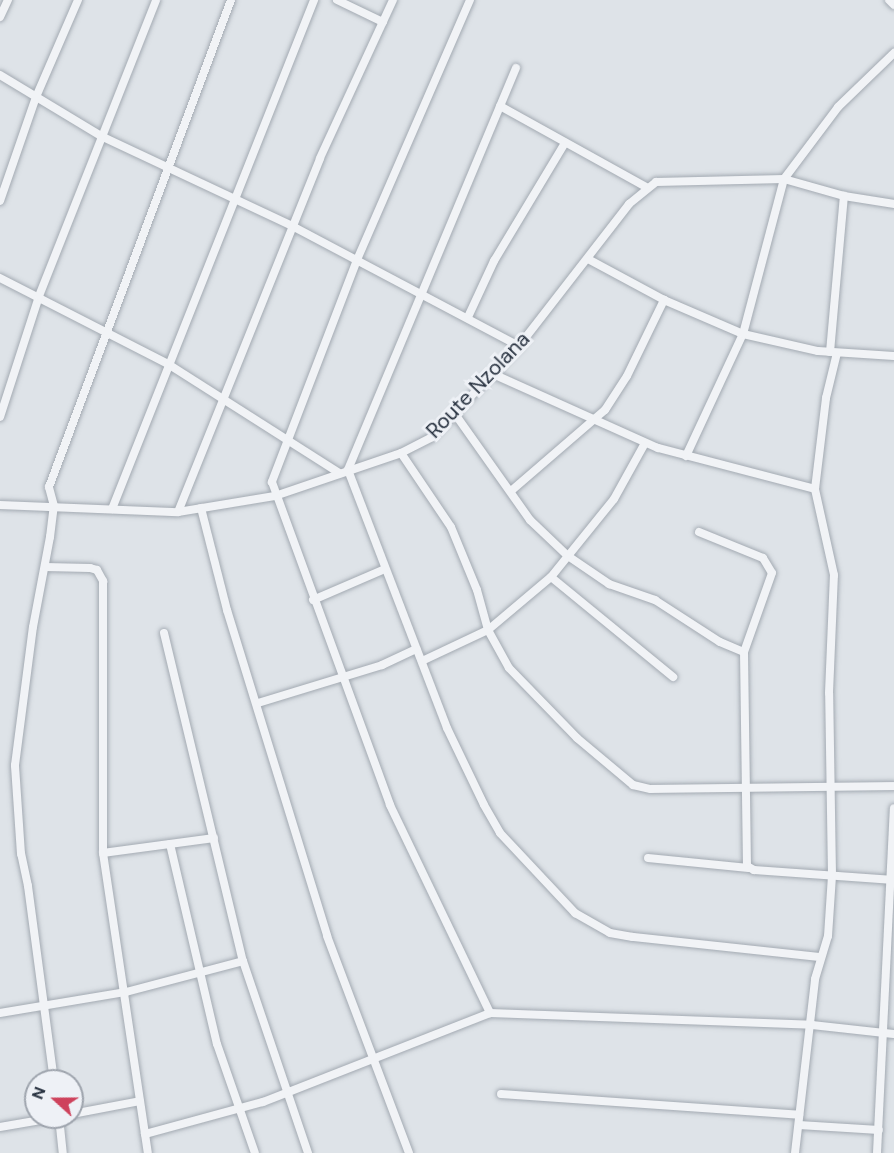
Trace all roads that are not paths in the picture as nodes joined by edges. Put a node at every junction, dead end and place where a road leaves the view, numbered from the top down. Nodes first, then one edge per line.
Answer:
1 (8, 0) edge
2 (78, 0) edge
3 (156, 0) edge
4 (231, 0) edge
5 (314, 0) edge
6 (338, 0) edge
7 (393, 0) edge
8 (470, 0) edge
9 (889, 0) edge
10 (894, 5) edge
11 (0, 17) edge
12 (383, 22) junction
13 (894, 52) edge
14 (516, 68) dead end
15 (0, 75) edge
16 (36, 97) junction
17 (500, 106) junction
18 (101, 136) junction
19 (565, 143) junction
20 (167, 170) junction
21 (784, 179) junction
22 (646, 187) junction
23 (844, 196) junction
24 (232, 198) junction
25 (0, 201) edge
26 (894, 204) edge
27 (294, 227) junction
28 (357, 260) junction
29 (588, 260) junction
30 (0, 278) edge
31 (423, 293) junction
32 (39, 296) junction
33 (664, 300) junction
34 (468, 317) junction
35 (106, 332) junction
36 (743, 334) junction
37 (519, 346) junction
38 (833, 353) junction
39 (894, 356) edge
40 (168, 364) junction
41 (493, 374) junction
42 (224, 397) junction
43 (455, 414) junction
44 (0, 417) edge
45 (595, 420) junction
46 (287, 439) junction
47 (645, 443) junction
48 (401, 453) junction
49 (686, 456) junction
50 (348, 470) junction
51 (339, 473) junction
52 (815, 489) junction
53 (512, 491) junction
54 (275, 496) junction
55 (0, 505) edge
56 (54, 507) junction
57 (111, 508) junction
58 (201, 508) junction
59 (178, 512) junction
60 (699, 532) dead end
61 (568, 556) junction
62 (45, 567) junction
63 (385, 569) junction
64 (551, 577) junction
65 (313, 600) junction
66 (488, 630) junction
67 (164, 633) dead end
68 (417, 649) junction
69 (744, 652) junction
70 (422, 661) junction
71 (673, 677) dead end
72 (344, 678) junction
73 (258, 703) junction
74 (746, 786) junction
75 (894, 786) edge
76 (833, 787) junction
77 (894, 808) edge
78 (214, 838) junction
79 (170, 844) junction
80 (104, 853) junction
81 (648, 858) dead end
82 (749, 868) junction
83 (832, 875) junction
84 (893, 879) edge
85 (820, 957) junction
86 (243, 961) junction
87 (199, 974) junction
88 (126, 992) junction
89 (45, 1008) junction
90 (0, 1013) edge
91 (490, 1013) junction
92 (812, 1024) junction
93 (883, 1033) junction
94 (894, 1034) edge
95 (371, 1058) junction
96 (53, 1069) edge
97 (287, 1093) junction
98 (501, 1094) dead end
99 (140, 1101) junction
100 (237, 1107) junction
101 (84, 1112) edge
102 (799, 1115) junction
103 (24, 1123) edge
104 (799, 1125) junction
105 (0, 1127) edge
106 (60, 1129) edge
107 (879, 1130) junction
108 (145, 1134) junction
109 (63, 1153) edge
110 (148, 1153) edge
111 (255, 1153) edge
112 (308, 1153) edge
113 (409, 1153) edge
114 (795, 1153) edge
115 (877, 1153) edge

1 - 11 street
2 - 16 street
3 - 18 street
4 - 20 street
5 - 24 street
6 - 12 street
7 - 12 street
8 - 28 street
9 - 10 street
12 - 27 street
13 - 21 street
14 - 17 street
15 - 16 street
16 - 18 street
16 - 25 street
17 - 19 street
17 - 31 street
18 - 20 street
18 - 32 street
19 - 22 street
19 - 34 street
20 - 24 street
20 - 35 street
21 - 22 street
21 - 23 street
21 - 36 street
22 - 29 street, Route Nzolana
23 - 26 street
23 - 38 street
24 - 27 street
24 - 40 street
27 - 28 street
27 - 42 street
28 - 31 street
28 - 46 street
29 - 33 street
29 - 37 street, Route Nzolana
30 - 32 street
31 - 34 street
31 - 50 street
32 - 35 street
32 - 44 street
33 - 36 street
33 - 45 street
34 - 37 street
35 - 40 street
35 - 56 street
36 - 38 street
36 - 49 street
37 - 41 street, Route Nzolana
38 - 39 street
38 - 52 street
40 - 42 street
40 - 57 street
41 - 43 street, Route Nzolana
41 - 45 street
42 - 46 street
42 - 59 street
43 - 48 street, Route Nzolana
43 - 53 street
45 - 47 street
45 - 53 street
46 - 51 street
46 - 54 street
47 - 49 street
47 - 61 street
48 - 50 street, Route Nzolana
48 - 66 street
49 - 52 street
50 - 51 street, Route Nzolana
50 - 63 street
51 - 54 street, Route Nzolana
52 - 76 street
53 - 61 street
54 - 58 street, Route Nzolana
54 - 65 street
55 - 56 street, Route Nzolana
56 - 57 street, Route Nzolana
56 - 62 street
57 - 59 street, Route Nzolana
58 - 59 street, Route Nzolana
58 - 73 street
60 - 69 street
61 - 64 street
61 - 69 street
62 - 80 street
62 - 89 street
63 - 65 street
63 - 68 street
64 - 66 street
64 - 71 street
65 - 72 street
66 - 70 street
66 - 74 street
67 - 78 street
68 - 70 street
68 - 72 street
69 - 74 street
70 - 85 street
72 - 73 street
72 - 91 street
73 - 95 street
74 - 76 street
74 - 82 street
75 - 76 street
76 - 83 street
77 - 84 street
78 - 79 street
78 - 86 street
79 - 80 street
79 - 87 street
80 - 88 street
81 - 82 street
82 - 83 street
83 - 84 street
83 - 85 street
84 - 93 street
85 - 92 street
86 - 87 street
86 - 97 street
87 - 88 street
87 - 100 street
88 - 89 street
88 - 99 street
89 - 90 street
89 - 96 street
91 - 92 street
91 - 95 street
92 - 93 street
92 - 102 street
93 - 94 street
93 - 107 street
95 - 97 street
95 - 113 street
97 - 100 street
97 - 112 street
98 - 102 street
99 - 101 street
99 - 108 street
100 - 108 street
100 - 111 street
102 - 104 street
103 - 105 street
104 - 107 street
104 - 114 street
106 - 109 street
107 - 115 street
108 - 110 street

